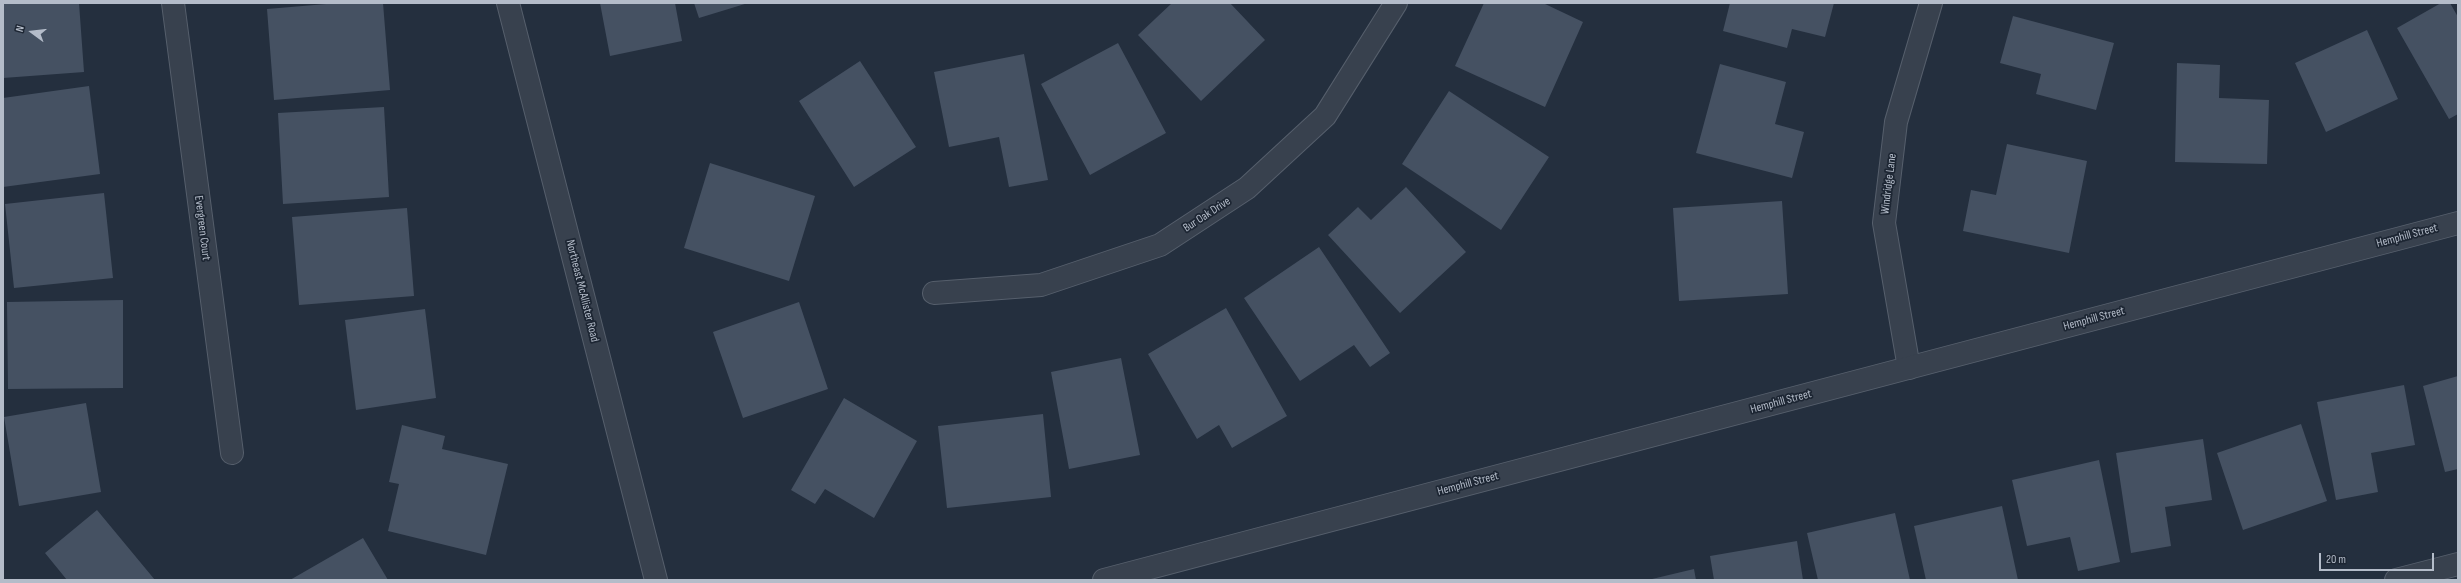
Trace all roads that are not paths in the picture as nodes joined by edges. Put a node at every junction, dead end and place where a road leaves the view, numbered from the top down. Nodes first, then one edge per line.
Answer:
1 (173, 3) edge
2 (508, 3) edge
3 (1396, 3) edge
4 (1931, 3) edge
5 (2458, 223) edge
6 (934, 293) dead end
7 (1909, 368) junction
8 (232, 453) dead end
9 (2458, 564) edge
10 (656, 580) edge
11 (1104, 580) edge
12 (2396, 580) edge

1 - 8 street, Evergreen Court
2 - 10 street, Northeast McAllister Road
3 - 6 street, Bur Oak Drive
4 - 7 street, Windridge Lane
5 - 7 street, Hemphill Street
7 - 11 street, Hemphill Street
9 - 12 street

